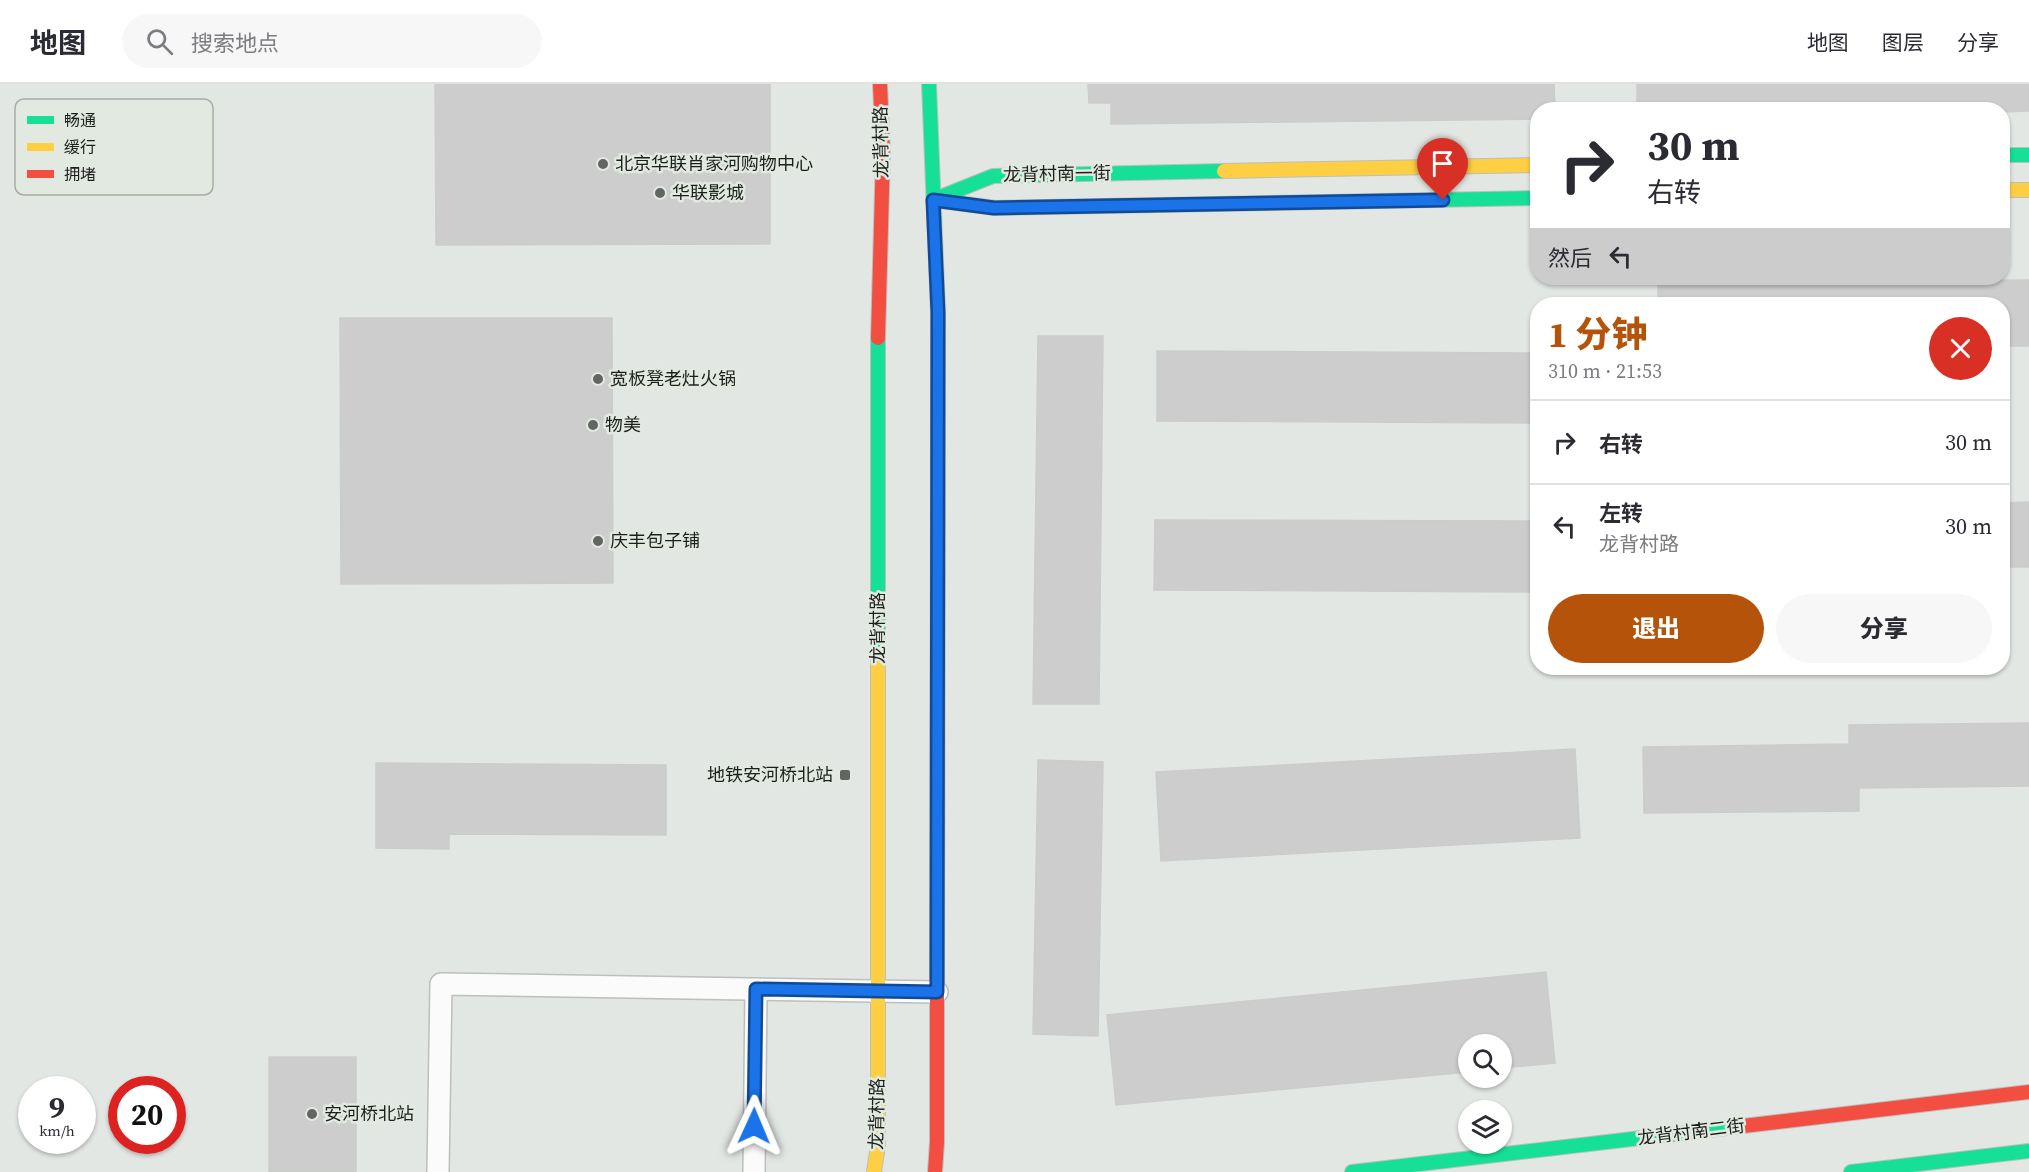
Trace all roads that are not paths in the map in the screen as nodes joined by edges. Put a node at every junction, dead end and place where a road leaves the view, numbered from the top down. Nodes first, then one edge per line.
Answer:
1 (880, 84) edge
2 (929, 84) edge
3 (2010, 155) edge
4 (2029, 155) edge
5 (1530, 165) edge
6 (2010, 190) edge
7 (2029, 190) edge
8 (1530, 198) edge
9 (933, 200) junction
10 (756, 989) junction
11 (878, 991) junction
12 (937, 992) junction
13 (2029, 1092) edge
14 (2029, 1151) edge
15 (438, 1172) edge
16 (754, 1172) edge
17 (874, 1172) edge
18 (934, 1172) edge
19 (1352, 1172) edge
20 (1851, 1172) edge

1 - 11 street, 龙背村路
2 - 9 street
3 - 4 street
5 - 9 street, 龙背村南一街
6 - 7 street
8 - 9 street, 龙背村南一街
9 - 12 street
10 - 11 lane
10 - 15 lane
10 - 16 lane
11 - 12 lane
11 - 17 street, 龙背村路
12 - 18 street
13 - 19 street, 龙背村南二街
14 - 20 street

